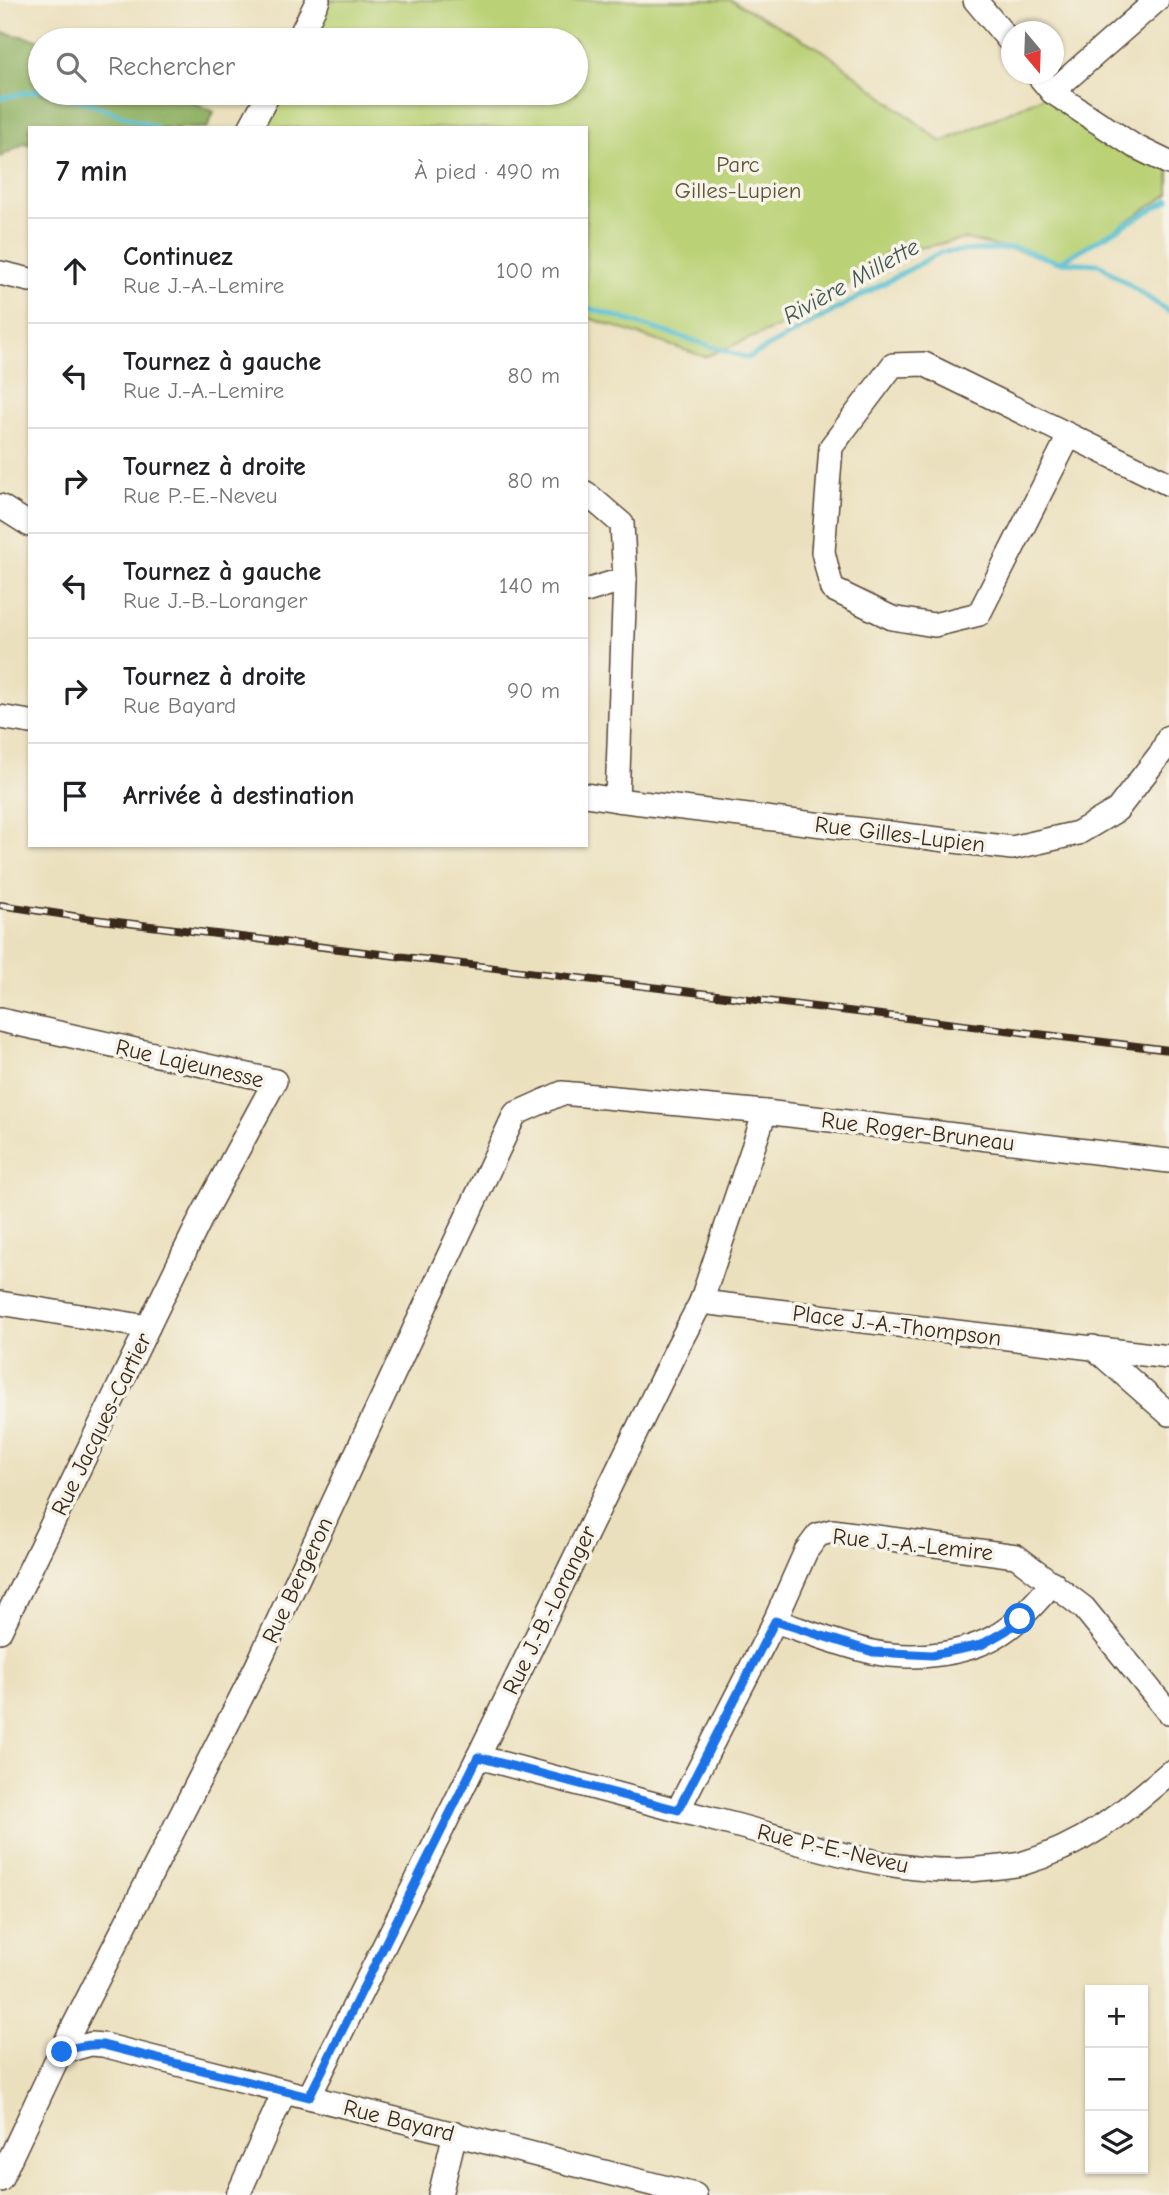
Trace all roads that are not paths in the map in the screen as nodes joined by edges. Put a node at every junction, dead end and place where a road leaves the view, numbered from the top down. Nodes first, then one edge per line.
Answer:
1 (975, 0) edge
2 (1157, 0) edge
3 (314, 1) edge
4 (303, 28) edge
5 (1001, 31) edge
6 (1045, 84) edge
7 (1052, 92) junction
8 (262, 105) edge
9 (251, 126) edge
10 (1169, 163) edge
11 (0, 273) edge
12 (28, 280) edge
13 (1069, 436) junction
14 (1169, 484) edge
15 (588, 495) edge
16 (0, 506) edge
17 (28, 524) edge
18 (625, 579) junction
19 (588, 590) edge
20 (0, 717) edge
21 (28, 722) edge
22 (1169, 737) edge
23 (588, 795) edge
24 (617, 800) junction
25 (0, 1020) edge
26 (666, 1103) joint
27 (765, 1112) junction
28 (1169, 1161) edge
29 (202, 1216) joint
30 (701, 1302) junction
31 (0, 1303) edge
32 (148, 1327) junction
33 (1093, 1347) junction
34 (1169, 1357) edge
35 (1169, 1414) edge
36 (1053, 1583) junction
37 (775, 1621) junction
38 (0, 1631) edge
39 (1169, 1713) edge
40 (478, 1757) junction
41 (1169, 1773) edge
42 (678, 1810) junction
43 (62, 2052) junction
44 (284, 2092) junction
45 (309, 2097) junction
46 (455, 2133) junction
47 (0, 2180) edge
48 (238, 2195) edge
49 (440, 2195) edge
50 (695, 2195) edge

1 - 5 street
2 - 7 street
3 - 4 street
6 - 7 street
7 - 10 street
8 - 9 street
11 - 12 street
13 - 13 street
13 - 14 street
15 - 18 street
16 - 17 street
18 - 19 street
18 - 24 street
20 - 21 street
22 - 24 street, Rue Gilles-Lupien
23 - 24 street, Rue Gilles-Lupien
25 - 29 street, Rue Lajeunesse
26 - 27 street, Rue Roger-Bruneau
26 - 43 street, Rue Bergeron
27 - 28 street, Rue Roger-Bruneau
27 - 30 street, Rue J.-B.-Loranger
29 - 32 street, Rue Jacques-Cartier
30 - 33 street, Place J.-A.-Thompson
30 - 40 street, Rue J.-B.-Loranger
31 - 32 street
32 - 38 street, Rue Jacques-Cartier
33 - 34 street, Place J.-A.-Thompson
33 - 35 street
36 - 37 street
36 - 37 street, Rue J.-A.-Lemire
36 - 39 street, Rue J.-A.-Lemire
37 - 42 street, Rue J.-A.-Lemire
40 - 42 street, Rue P.-E.-Neveu
40 - 45 street, Rue J.-B.-Loranger
41 - 42 street, Rue P.-E.-Neveu
43 - 44 street, Rue Bayard
43 - 47 street, Rue Bergeron
44 - 45 street, Rue Bayard
44 - 48 street
45 - 46 street, Rue Bayard
46 - 49 street
46 - 50 street, Rue Bayard

